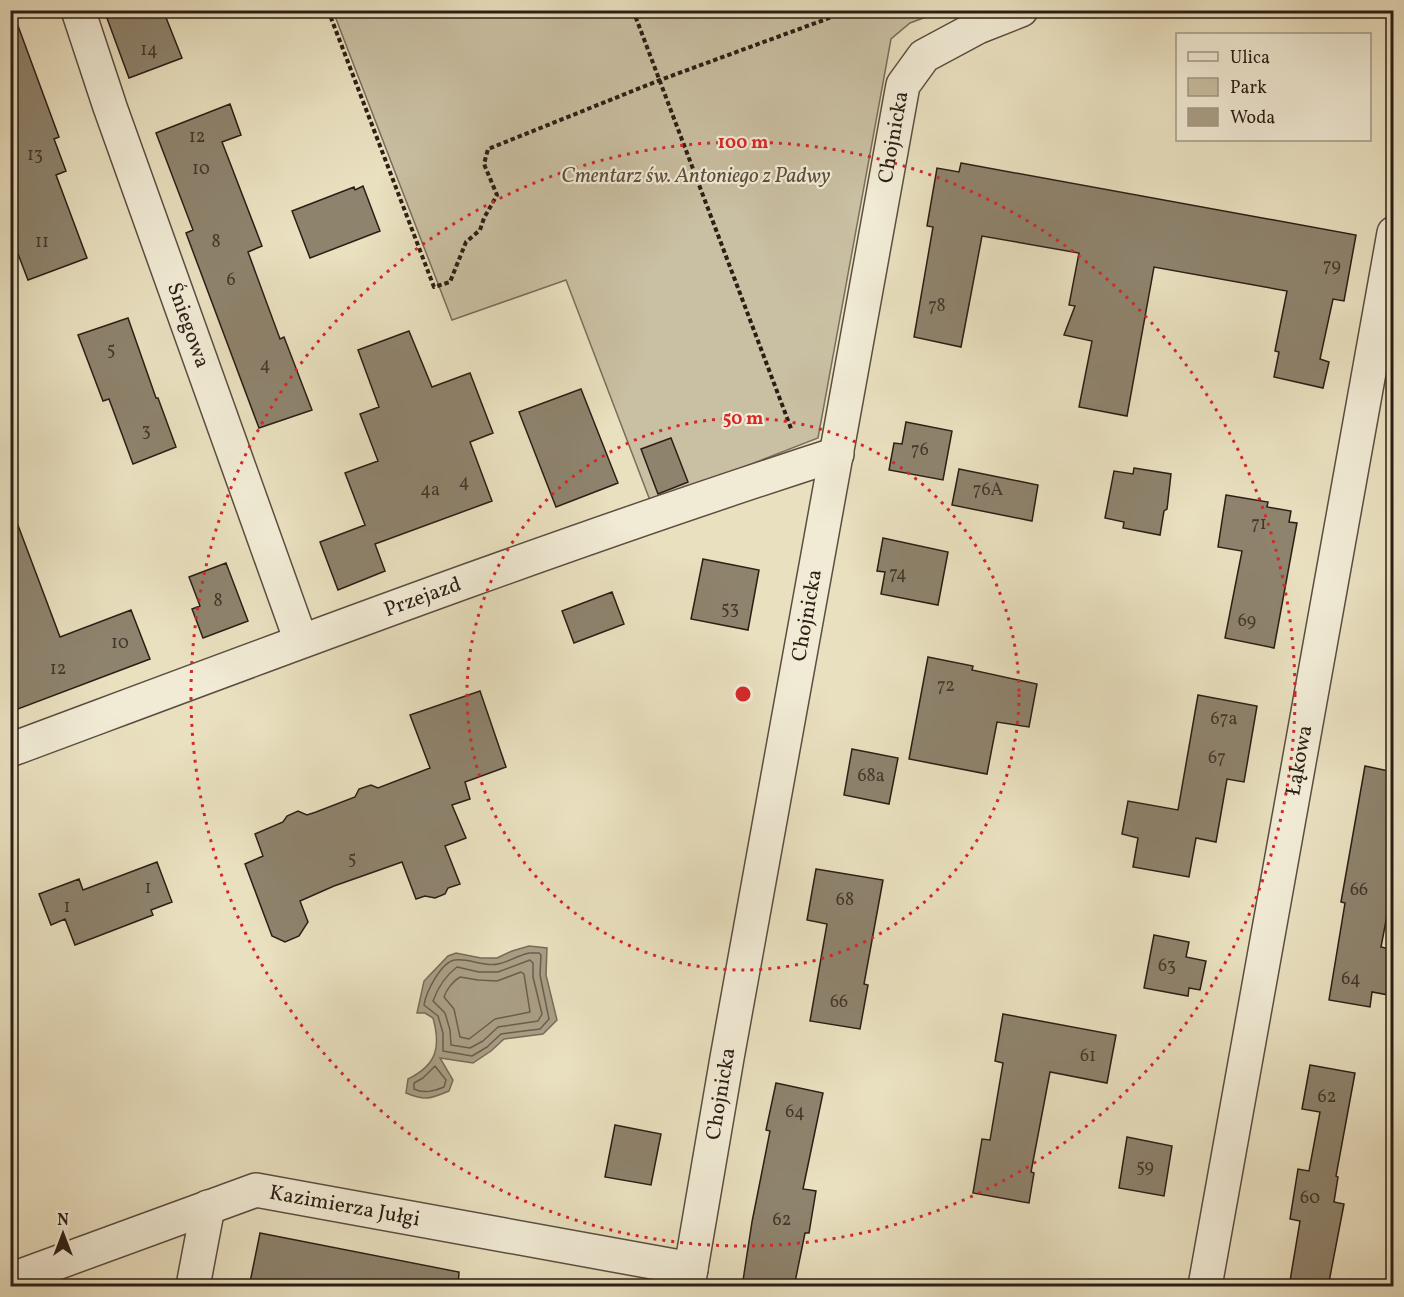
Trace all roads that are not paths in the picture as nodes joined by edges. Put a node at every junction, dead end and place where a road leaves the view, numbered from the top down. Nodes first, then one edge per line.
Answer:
1 (78, 10) edge
2 (1021, 10) edge
3 (1394, 233) edge
4 (821, 458) junction
5 (302, 641) junction
6 (10, 750) edge
7 (208, 1207) junction
8 (690, 1278) edge
9 (10, 1280) edge
10 (193, 1287) edge
11 (1205, 1287) edge

1 - 5 street, Śniegowa
2 - 4 street, Chojnicka
3 - 11 street, Łąkowa
4 - 5 street, Przejazd
4 - 8 street, Chojnicka
5 - 6 street, Przejazd
7 - 8 street, Kazimierza Jułgi
7 - 9 street, Kazimierza Jułgi
7 - 10 street

